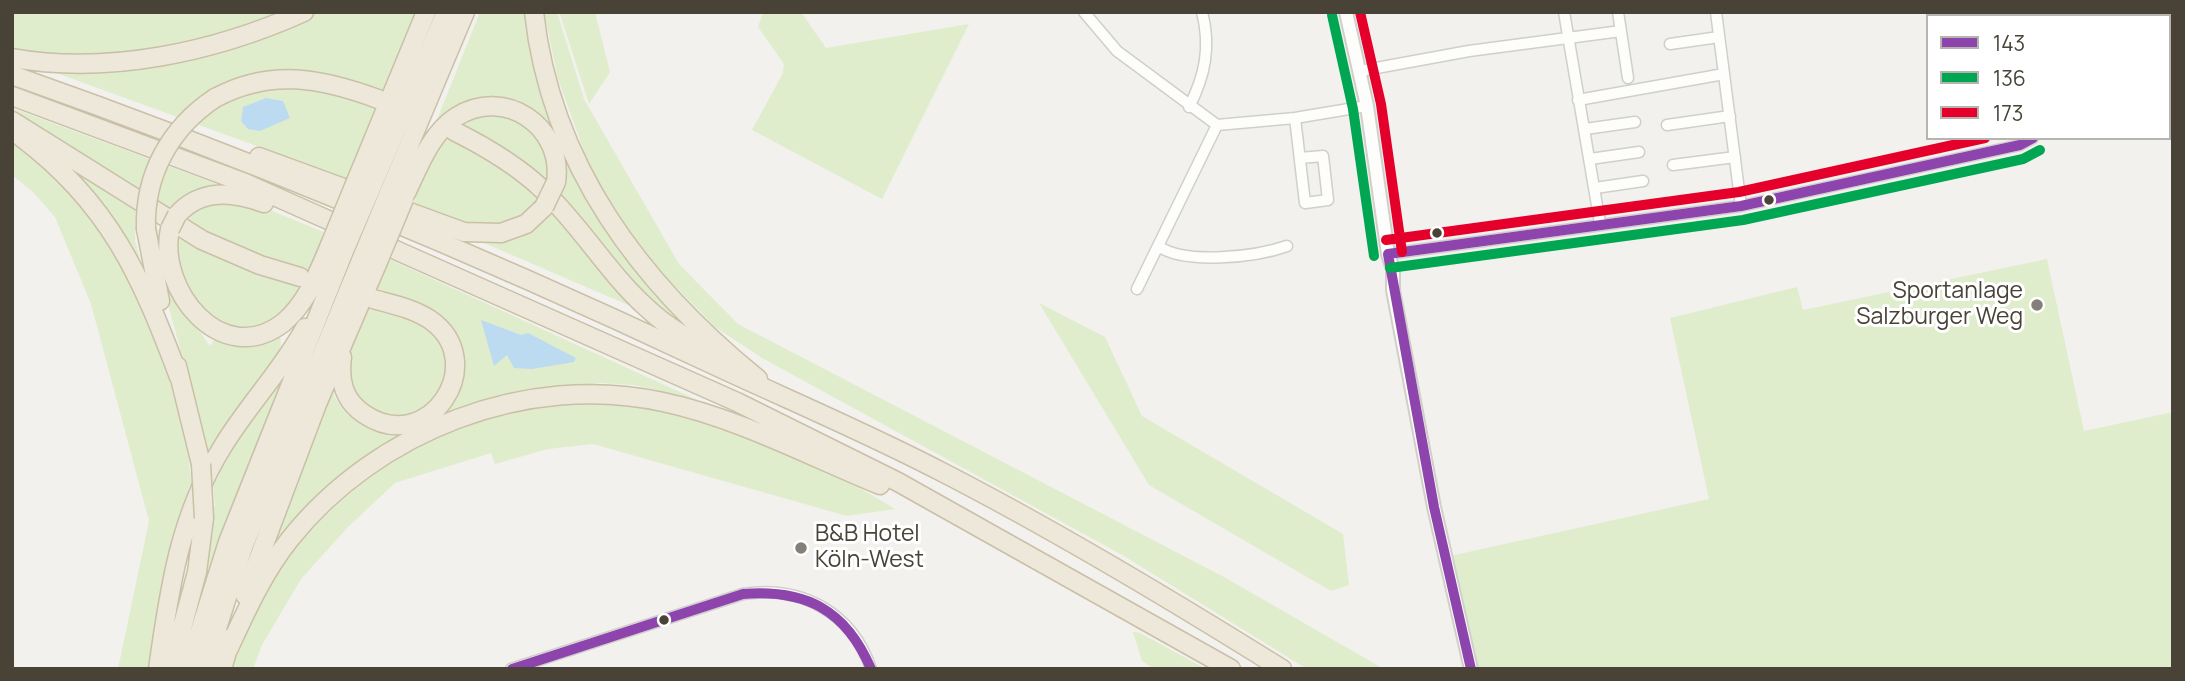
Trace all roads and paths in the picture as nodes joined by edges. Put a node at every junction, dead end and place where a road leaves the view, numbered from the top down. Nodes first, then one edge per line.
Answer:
1 (304, 12) edge
2 (426, 12) edge
3 (446, 12) edge
4 (465, 12) edge
5 (534, 12) edge
6 (1084, 12) edge
7 (1202, 12) edge
8 (1346, 12) edge
9 (1564, 12) edge
10 (1618, 12) edge
11 (1716, 12) edge
12 (1621, 31) junction
13 (1719, 37) junction
14 (1568, 38) junction
15 (1670, 44) dead end
16 (12, 58) edge
17 (1360, 71) junction
18 (1724, 74) junction
19 (12, 75) edge
20 (1628, 78) dead end
21 (12, 96) edge
22 (378, 99) dead end
23 (1578, 100) junction
24 (1367, 106) junction
25 (1189, 107) junction
26 (1730, 116) junction
27 (1295, 118) junction
28 (12, 121) edge
29 (1635, 122) dead end
30 (1217, 125) junction
31 (1667, 125) dead end
32 (1585, 129) junction
33 (12, 131) edge
34 (454, 131) dead end
35 (184, 138) junction
36 (2028, 140) edge
37 (1639, 152) dead end
38 (1735, 157) junction
39 (1300, 158) junction
40 (1590, 159) junction
41 (1673, 165) dead end
42 (1643, 181) dead end
43 (364, 182) junction
44 (1595, 188) junction
45 (400, 195) junction
46 (1741, 206) junction
47 (1600, 223) junction
48 (341, 225) junction
49 (1158, 246) junction
50 (1287, 246) dead end
51 (337, 248) junction
52 (1388, 254) junction
53 (369, 261) junction
54 (337, 269) junction
55 (300, 277) dead end
56 (1137, 289) dead end
57 (373, 299) dead end
58 (345, 342) junction
59 (745, 369) junction
60 (179, 377) junction
61 (309, 386) junction
62 (777, 394) junction
63 (956, 515) junction
64 (266, 534) junction
65 (228, 650) junction
66 (158, 669) edge
67 (171, 669) edge
68 (188, 669) edge
69 (204, 669) edge
70 (222, 669) edge
71 (511, 669) edge
72 (871, 669) edge
73 (1231, 669) edge
74 (1282, 669) edge
75 (1471, 669) edge

1 - 16 highway
2 - 43 highway
3 - 43 highway
4 - 45 highway
5 - 59 highway
6 - 25 street
7 - 25 street
8 - 17 street
9 - 14 street
10 - 12 street
11 - 13 street
12 - 14 street
12 - 20 street
13 - 15 street
13 - 18 street
14 - 17 street
14 - 23 street
17 - 24 street
18 - 23 street
18 - 26 street
19 - 35 highway
21 - 48 highway
22 - 60 highway, bridge
23 - 32 street
24 - 27 street
24 - 52 street
25 - 30 street
26 - 31 street
26 - 38 street
27 - 30 street
27 - 39 street
28 - 55 highway
29 - 32 street
30 - 49 street
32 - 40 street
33 - 60 highway
34 - 59 highway
35 - 45 highway, bridge
35 - 62 highway
36 - 46 street
37 - 40 street
38 - 41 street
38 - 46 street
39 - 39 street
40 - 44 street
42 - 44 street
43 - 51 highway, bridge
44 - 47 street
45 - 53 highway, bridge
46 - 47 street
47 - 52 street
48 - 51 highway
48 - 63 highway
49 - 50 street
49 - 56 street
51 - 54 highway
52 - 75 street
53 - 58 highway
53 - 61 highway
54 - 66 highway
54 - 68 highway
57 - 58 highway
58 - 64 highway
59 - 62 highway
60 - 67 highway, bridge
61 - 64 highway
61 - 69 highway
62 - 74 highway
63 - 65 highway
63 - 73 highway
64 - 65 highway
65 - 70 highway
71 - 72 street

